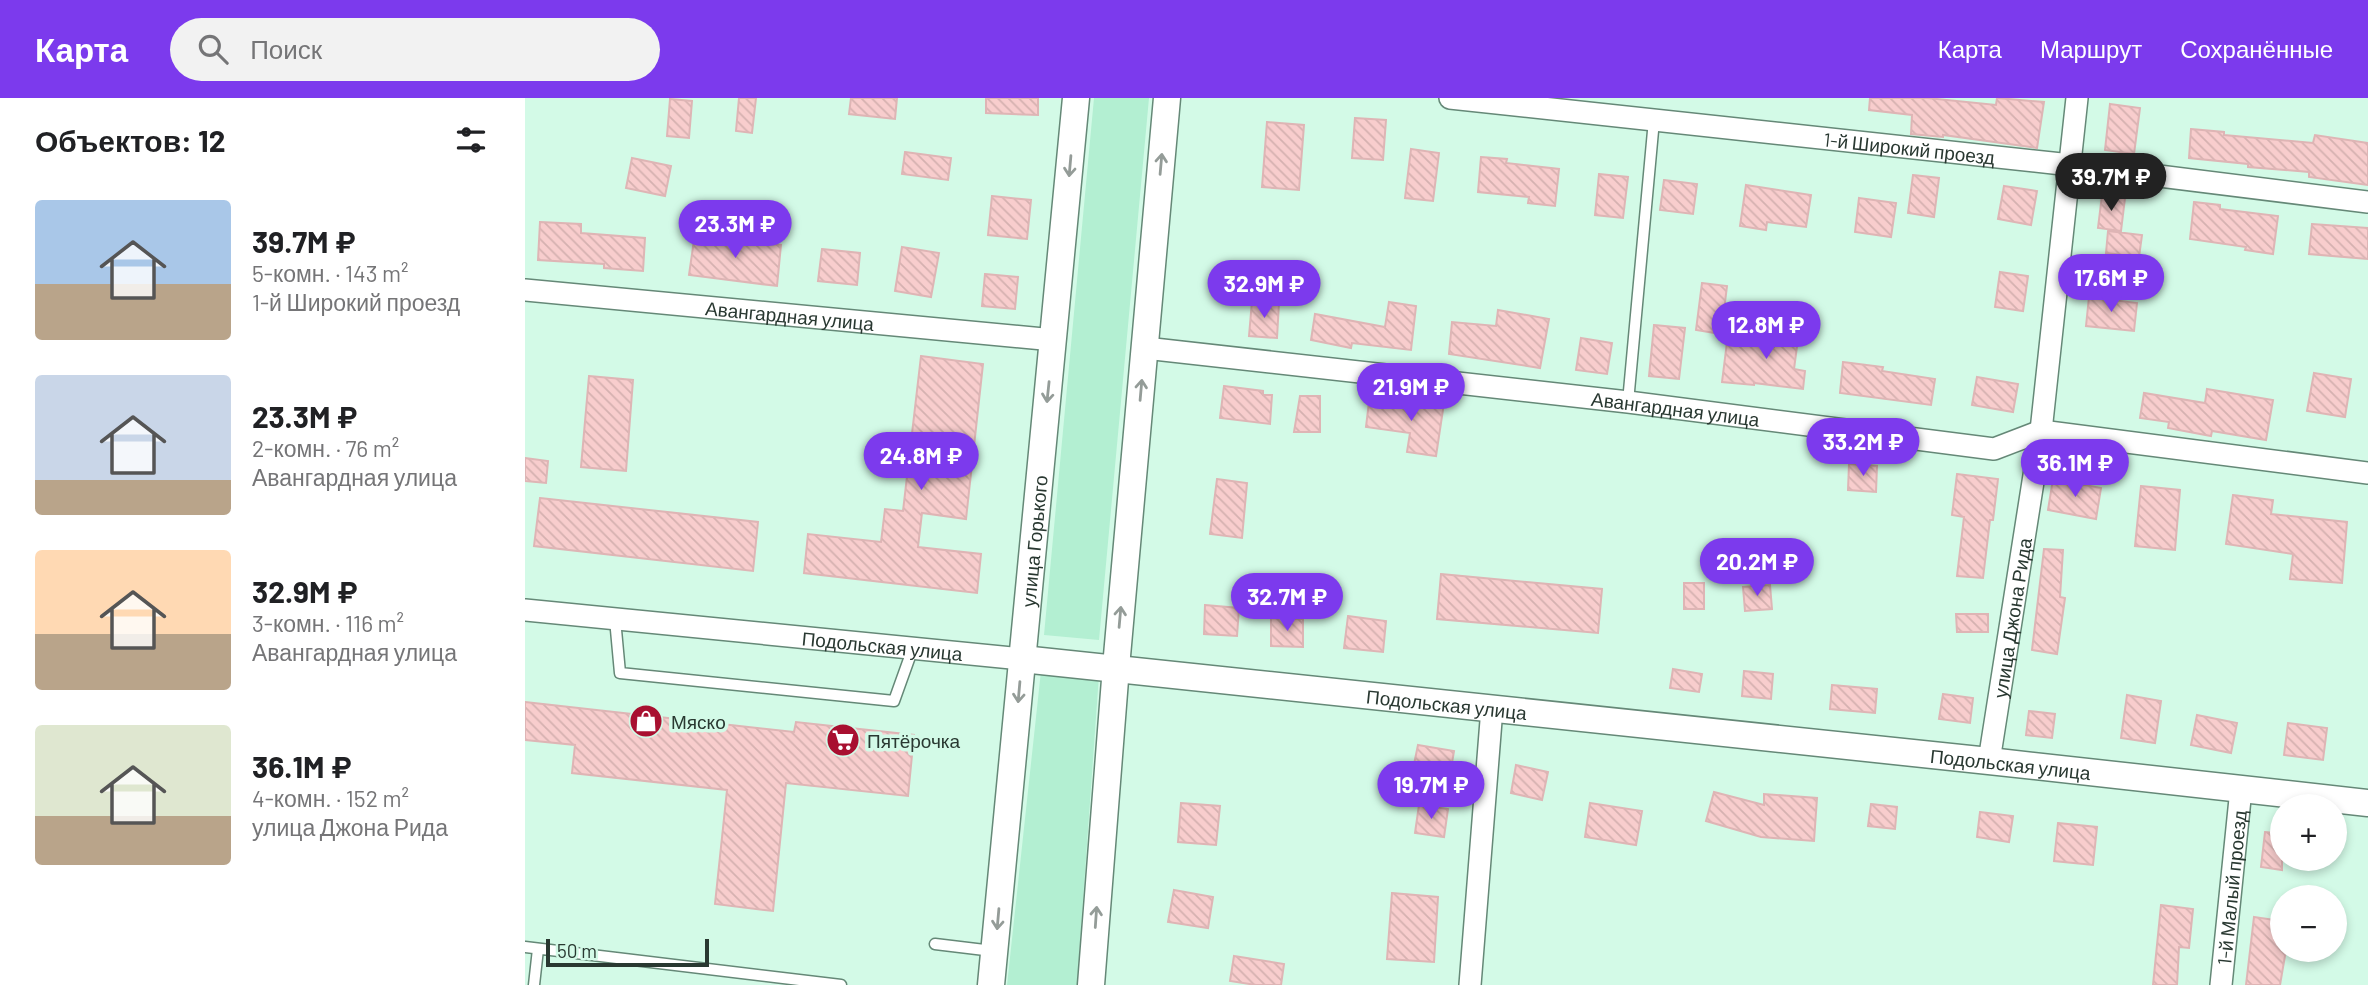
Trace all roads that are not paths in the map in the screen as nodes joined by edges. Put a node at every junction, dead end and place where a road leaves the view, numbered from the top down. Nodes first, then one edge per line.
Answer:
1 (1076, 98) edge
2 (1167, 98) edge
3 (1450, 98) edge
4 (2077, 98) edge
5 (1654, 120) junction
6 (2071, 165) junction
7 (2368, 202) edge
8 (525, 290) edge
9 (1054, 340) junction
10 (1145, 348) junction
11 (1628, 402) junction
12 (2041, 431) junction
13 (2368, 473) edge
14 (525, 610) edge
15 (615, 619) junction
16 (913, 648) junction
17 (1022, 659) junction
18 (1116, 667) junction
19 (1492, 708) junction
20 (1989, 761) junction
21 (2241, 789) junction
22 (2368, 803) edge
23 (935, 944) dead end
24 (525, 947) edge
25 (538, 949) junction
26 (995, 952) junction
27 (534, 985) edge
28 (841, 985) edge
29 (991, 985) edge
30 (1091, 985) edge
31 (1470, 985) edge
32 (2221, 985) edge

1 -> 9 street, улица Горького
10 -> 2 street
3 - 5 street, 1-й Широкий проезд
4 - 6 street, улица Джона Рида
5 - 6 street, 1-й Широкий проезд
5 - 11 lane
6 - 7 street, 1-й Широкий проезд
6 - 12 street, улица Джона Рида
8 - 9 street, Авангардная улица
9 -> 17 street, улица Горького
10 - 11 street, Авангардная улица
18 -> 10 street
11 - 12 street, Авангардная улица
12 - 13 street, Авангардная улица
12 - 20 street, улица Джона Рида
14 - 15 street, Подольская улица
15 - 16 street, Подольская улица
15 - 16 lane
16 - 17 street, Подольская улица
17 - 18 street, Подольская улица
17 -> 26 street, улица Горького
18 - 19 street, Подольская улица
30 -> 18 street
19 - 20 street, Подольская улица
19 - 31 street
20 - 21 street, Подольская улица
21 - 22 street, Подольская улица
21 - 32 street, 1-й Малый проезд
23 - 26 lane
24 - 25 lane
25 - 27 lane
25 - 28 lane
26 - 29 street, улица Горького

